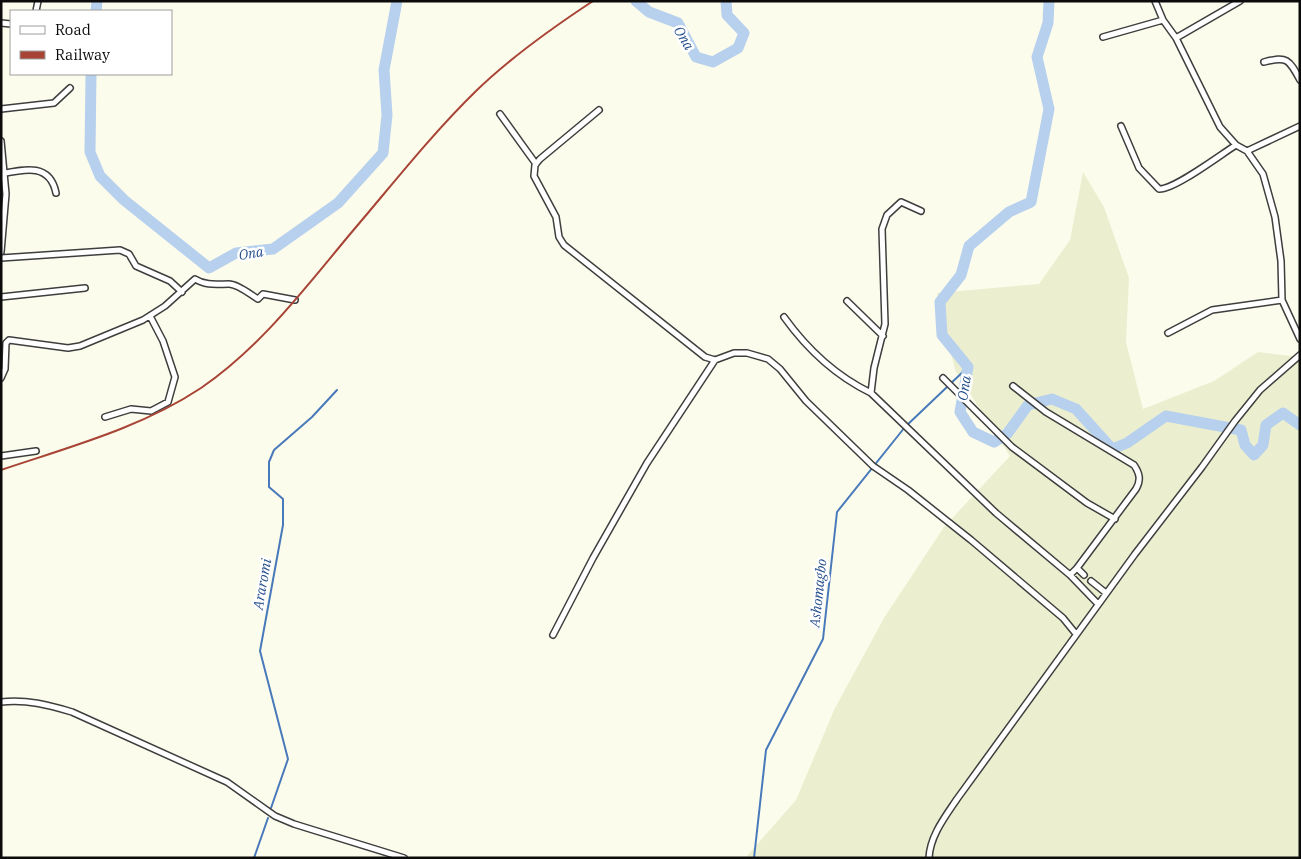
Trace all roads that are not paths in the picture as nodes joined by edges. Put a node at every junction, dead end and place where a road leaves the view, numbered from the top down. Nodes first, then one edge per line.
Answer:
1 (1155, 1) edge
2 (1240, 1) edge
3 (1163, 20) junction
4 (1103, 37) dead end
5 (1176, 38) junction
6 (1264, 62) dead end
7 (1300, 80) edge
8 (70, 88) dead end
9 (1, 109) edge
10 (599, 110) dead end
11 (500, 114) dead end
12 (1121, 126) dead end
13 (1300, 126) edge
14 (1, 141) edge
15 (1236, 145) junction
16 (1247, 151) junction
17 (536, 164) junction
18 (3, 174) edge
19 (56, 193) dead end
20 (921, 211) dead end
21 (1, 252) edge
22 (1, 258) edge
23 (84, 288) dead end
24 (182, 292) junction
25 (1, 297) edge
26 (295, 300) dead end
27 (1282, 300) junction
28 (846, 301) dead end
29 (150, 316) junction
30 (784, 317) dead end
31 (1168, 333) dead end
32 (883, 336) junction
33 (1300, 339) edge
34 (3, 349) edge
35 (1300, 355) edge
36 (714, 360) junction
37 (1, 378) edge
38 (943, 378) dead end
39 (1013, 386) dead end
40 (871, 393) junction
41 (105, 417) dead end
42 (36, 451) dead end
43 (1, 456) edge
44 (1116, 519) junction
45 (1077, 568) junction
46 (1070, 575) junction
47 (1084, 575) dead end
48 (1091, 581) dead end
49 (1106, 593) junction
50 (1098, 604) junction
51 (1076, 634) junction
52 (553, 635) dead end
53 (1, 702) edge
54 (394, 857) edge
55 (404, 858) edge
56 (929, 858) edge

1 - 3 street
2 - 5 street
3 - 4 street
3 - 5 street
5 - 15 street
6 - 7 street
8 - 9 street
10 - 17 street
11 - 17 street
12 - 15 street
13 - 16 street
14 - 18 street
15 - 16 street
16 - 27 street
17 - 36 street
18 - 19 street
18 - 21 street
20 - 32 street
22 - 24 street
23 - 25 street
24 - 26 street
24 - 29 street
27 - 31 street
27 - 33 street
28 - 32 street
29 - 34 street
29 - 41 street
30 - 40 street
32 - 40 street
34 - 37 street
35 - 49 street
36 - 51 street
36 - 52 street
38 - 44 street
39 - 44 street
40 - 46 street
42 - 43 street
44 - 45 street
45 - 46 street
45 - 47 street
46 - 50 street
48 - 49 street
49 - 50 street
50 - 51 street
51 - 56 street
53 - 54 street
54 - 55 street

